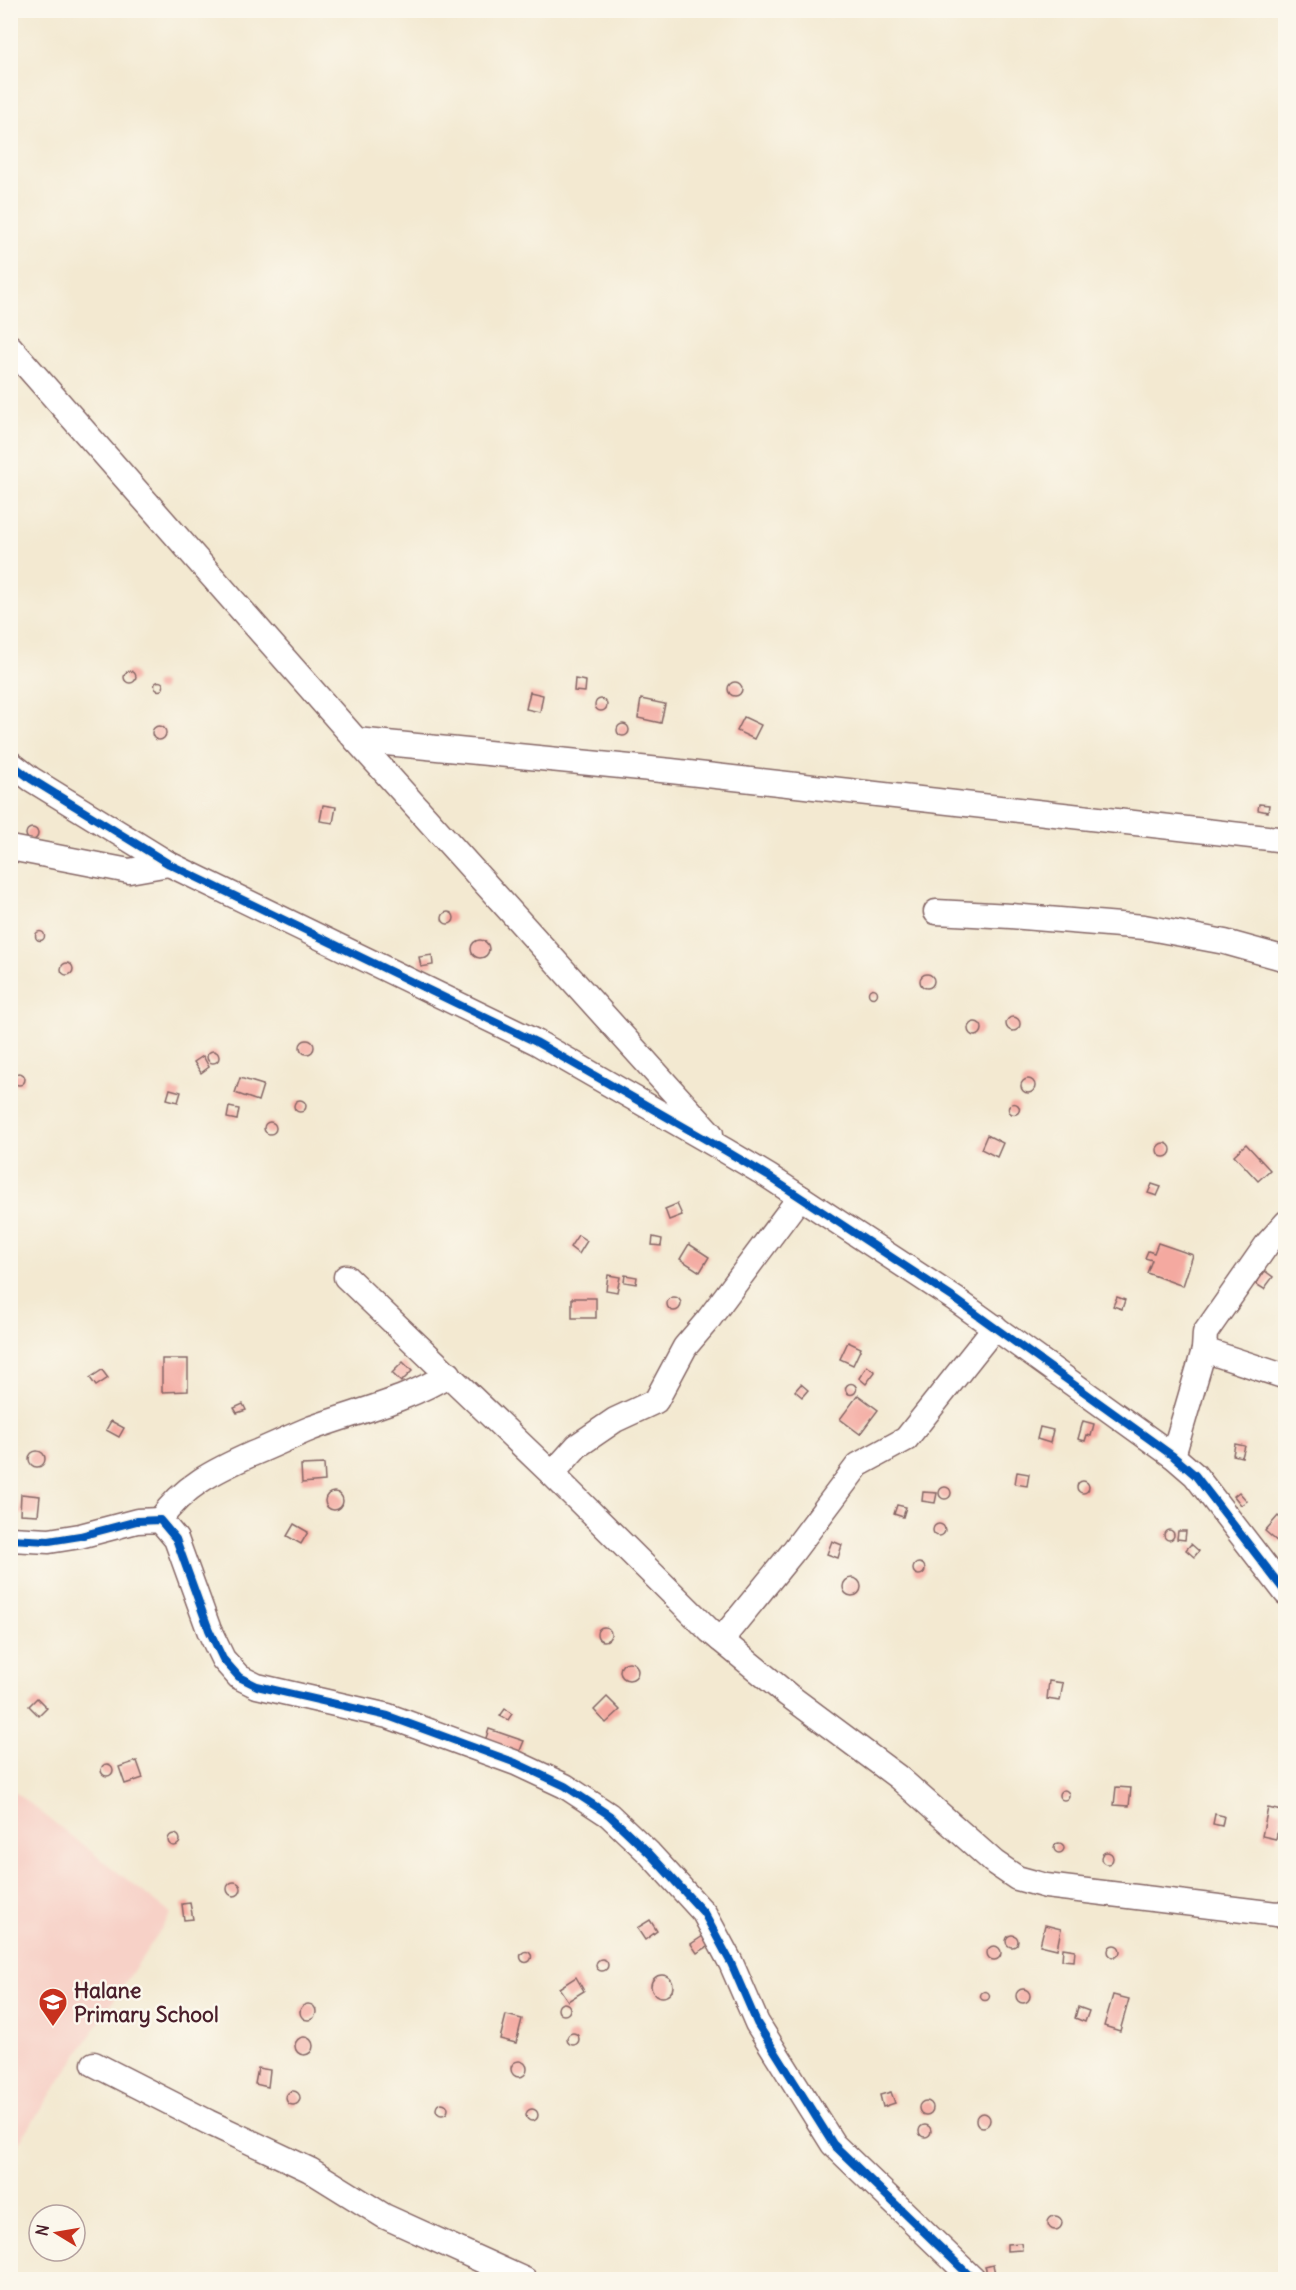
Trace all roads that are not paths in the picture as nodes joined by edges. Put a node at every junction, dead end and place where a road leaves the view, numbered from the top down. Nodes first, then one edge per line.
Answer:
1 (10, 347) edge
2 (356, 740) junction
3 (10, 763) edge
4 (1286, 840) edge
5 (10, 848) edge
6 (169, 864) junction
7 (936, 912) dead end
8 (1286, 959) edge
9 (726, 1151) junction
10 (800, 1197) junction
11 (1286, 1223) edge
12 (346, 1277) dead end
13 (995, 1327) junction
14 (1204, 1350) junction
15 (449, 1374) junction
16 (1286, 1377) edge
17 (1173, 1456) junction
18 (552, 1474) junction
19 (160, 1520) junction
20 (10, 1539) edge
21 (1286, 1593) edge
22 (721, 1640) junction
23 (1286, 1913) edge
24 (94, 2064) dead end
25 (525, 2280) edge
26 (974, 2280) edge

1 - 2 street
2 - 4 street
2 - 9 street
3 - 6 street
5 - 6 street
6 - 9 street
7 - 8 street
9 - 10 street
10 - 13 street
10 - 18 street
11 - 14 street
12 - 15 street
13 - 17 street
13 - 22 street
14 - 16 street
14 - 17 street
15 - 18 street
15 - 19 street
17 - 21 street
18 - 22 street
19 - 20 street
19 - 26 street
22 - 23 street
24 - 25 street

